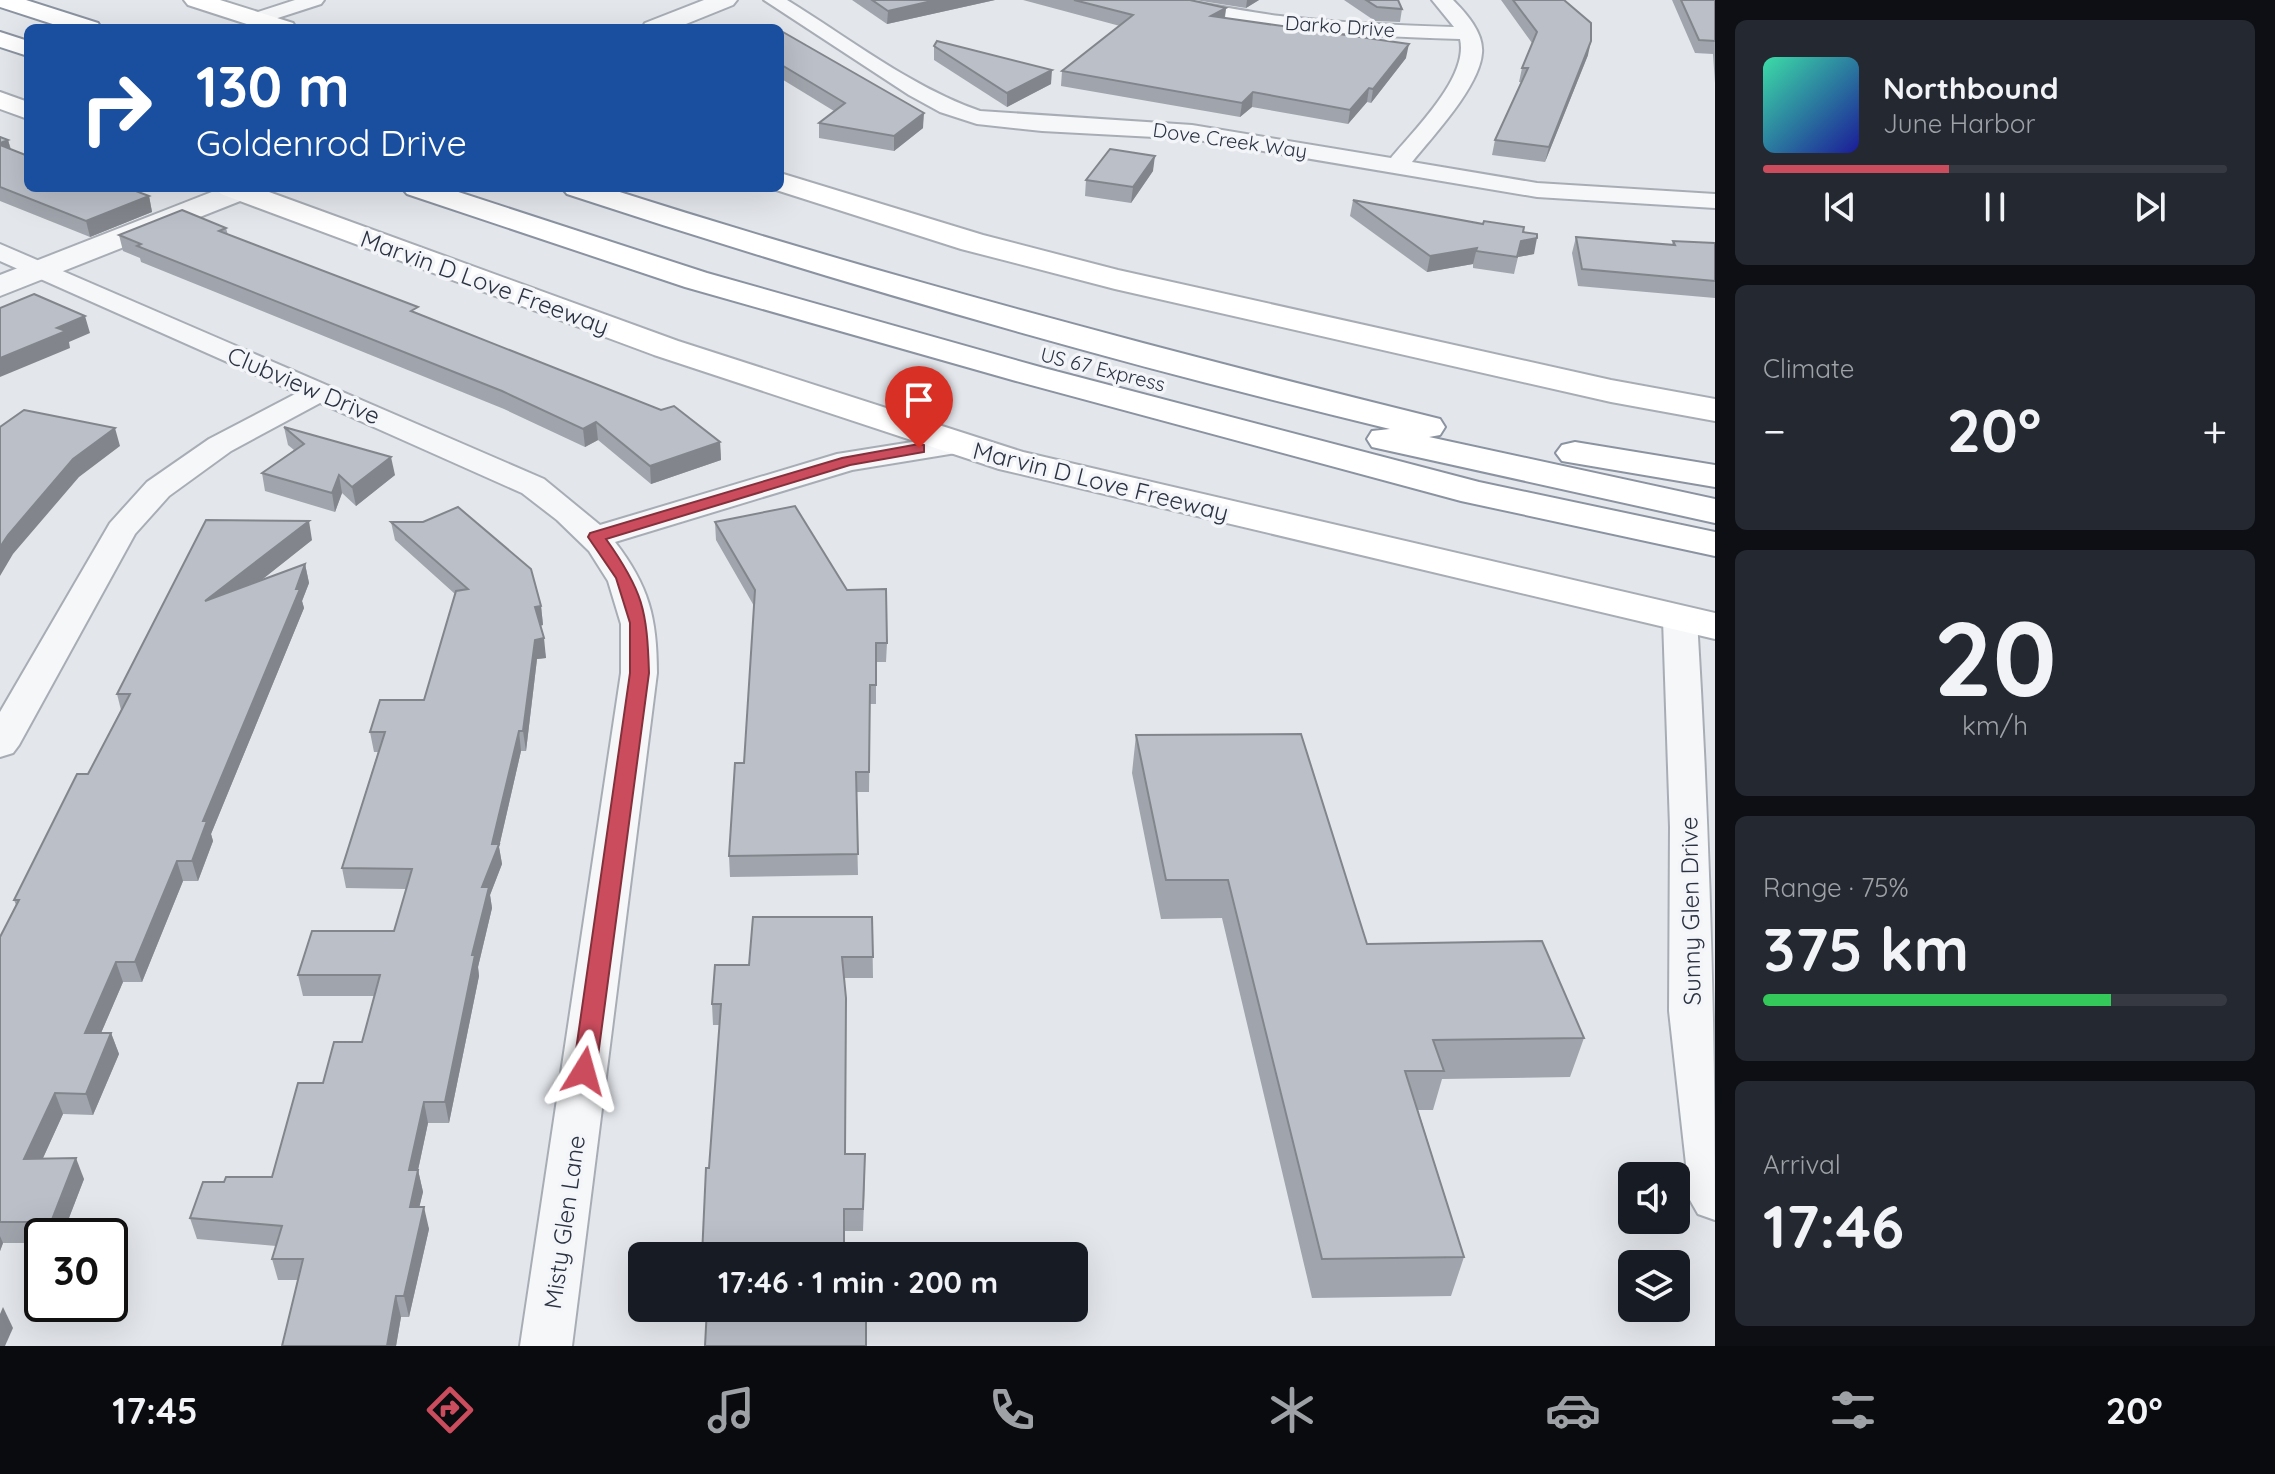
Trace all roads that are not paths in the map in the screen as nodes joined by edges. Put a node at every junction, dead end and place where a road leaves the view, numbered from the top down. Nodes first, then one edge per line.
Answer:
1 (2, 0) edge
2 (196, 0) edge
3 (314, 0) edge
4 (725, 0) edge
5 (774, 0) edge
6 (1166, 0) edge
7 (1442, 0) edge
8 (256, 19) junction
9 (0, 20) edge
10 (77, 24) edge
11 (272, 24) edge
12 (664, 24) edge
13 (24, 28) edge
14 (1468, 33) junction
15 (0, 39) edge
16 (24, 48) edge
17 (0, 100) edge
18 (24, 109) edge
19 (1397, 166) junction
20 (784, 183) edge
21 (233, 192) edge
22 (248, 192) edge
23 (429, 192) edge
24 (514, 192) edge
25 (590, 192) edge
26 (1715, 201) edge
27 (0, 252) edge
28 (41, 270) junction
29 (0, 286) edge
30 (320, 392) junction
31 (1715, 410) edge
32 (1456, 433) junction
33 (956, 444) junction
34 (1715, 476) edge
35 (1715, 487) edge
36 (1475, 493) junction
37 (1715, 511) edge
38 (596, 537) junction
39 (1715, 544) edge
40 (1715, 571) edge
41 (1698, 623) edge
42 (0, 745) edge
43 (1703, 830) edge
44 (1715, 1200) edge
45 (546, 1346) edge

1 - 10 main road
2 - 8 main road
3 - 8 street
4 - 12 street
5 - 19 street, Dove Creek Way
6 - 14 street, Darko Drive
7 - 14 street
8 - 11 main road
9 - 13 main road
14 - 19 street
15 - 16 main road
17 - 18 main road
19 - 26 street, Dove Creek Way
20 - 31 main road
21 - 28 street
22 - 33 main road, Marvin D Love Freeway
23 - 36 main road
24 - 37 main road, US 67 Express
25 - 32 main road
27 - 28 street, Clubview Drive
28 - 29 street
28 - 30 street, Clubview Drive
30 - 38 street, Clubview Drive
30 - 42 street
32 - 34 main road
32 - 35 main road
33 - 38 street
33 - 41 main road, Marvin D Love Freeway
36 - 39 main road
36 - 40 main road
38 - 45 street, Misty Glen Lane
41 - 43 street, Sunny Glen Drive
43 - 44 street, Sunny Glen Drive

